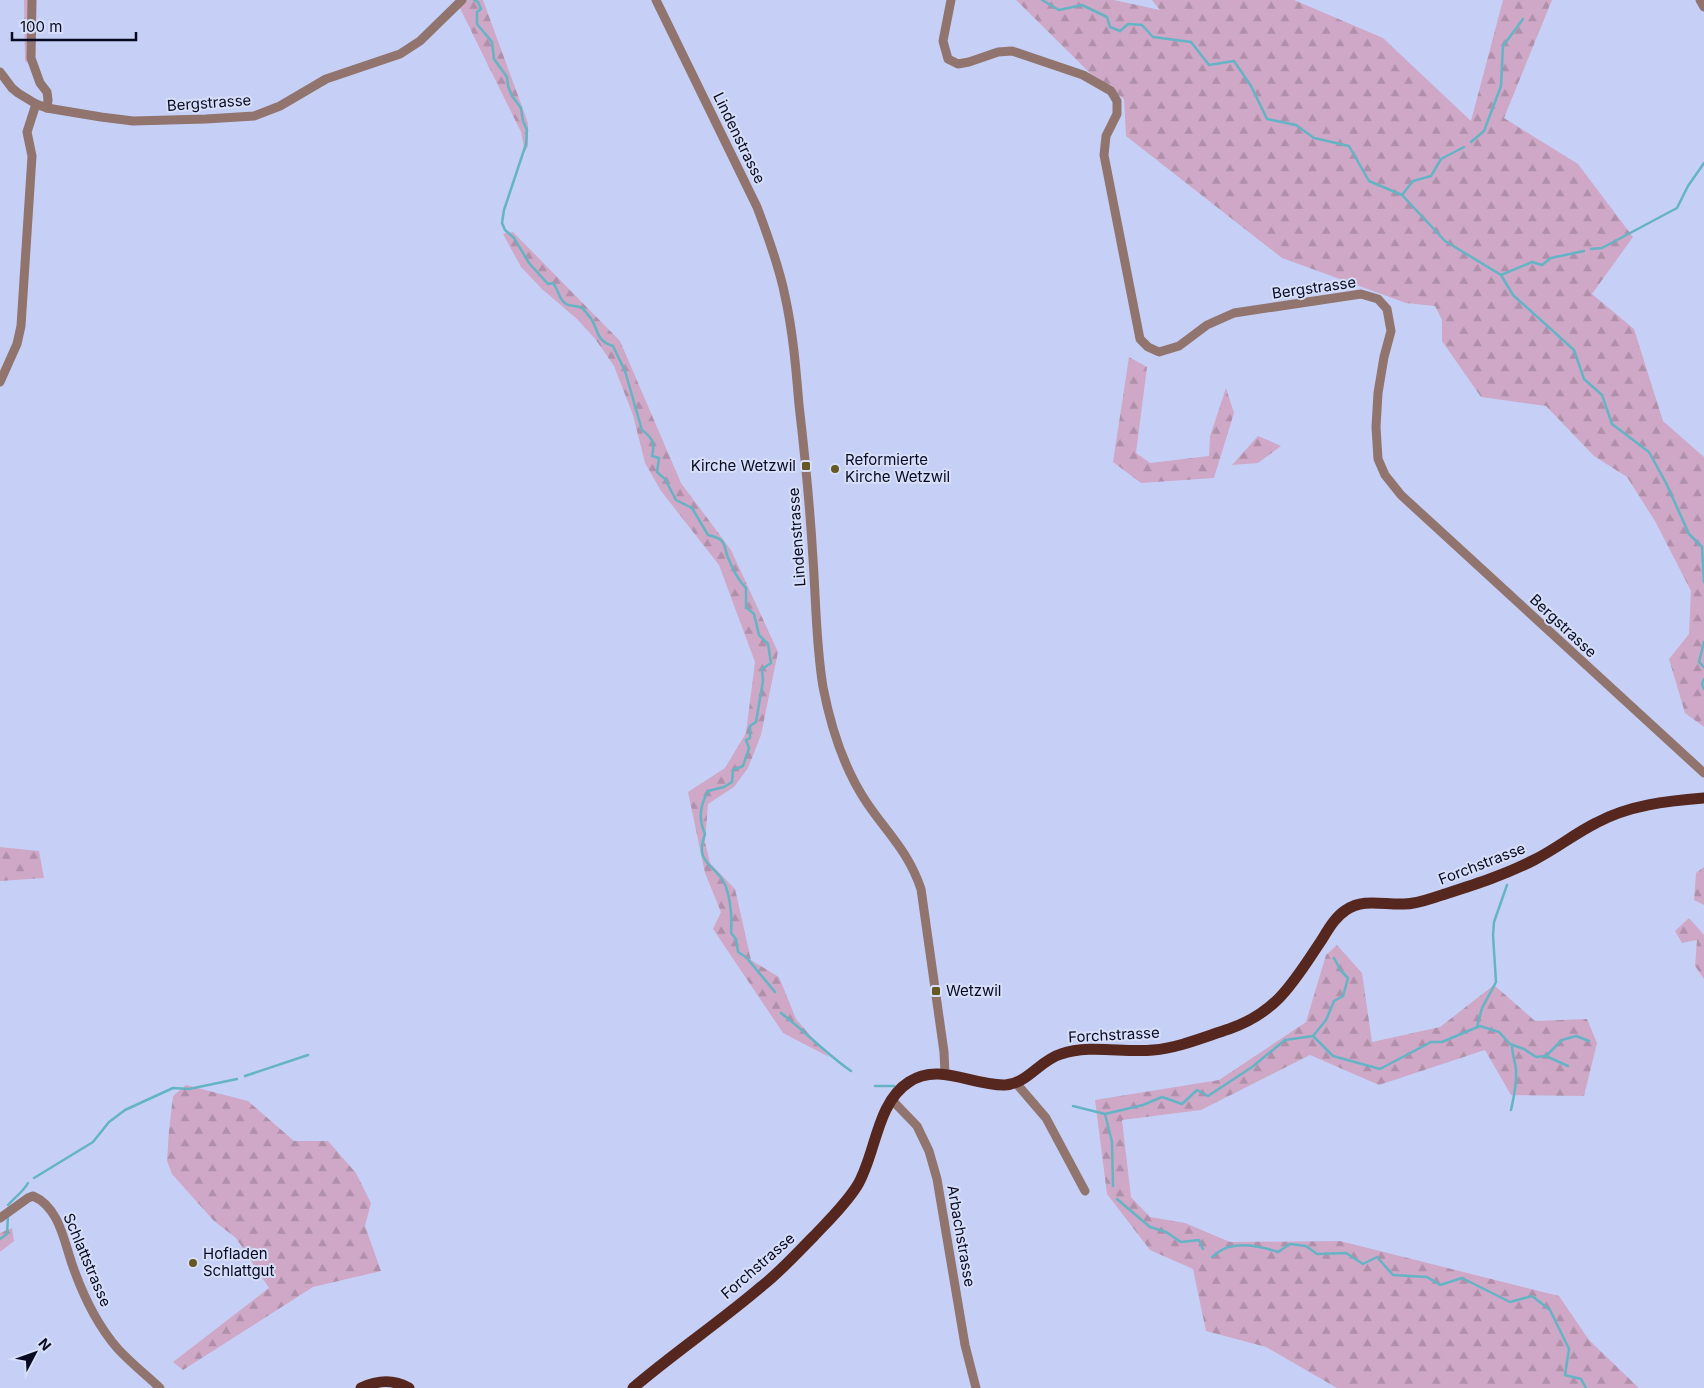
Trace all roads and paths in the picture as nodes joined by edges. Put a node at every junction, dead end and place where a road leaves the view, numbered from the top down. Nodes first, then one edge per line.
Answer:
1 (32, 0) edge
2 (461, 0) edge
3 (656, 0) edge
4 (952, 0) edge
5 (1700, 0) edge
6 (1704, 7) edge
7 (0, 72) edge
8 (36, 104) junction
9 (47, 108) junction
10 (0, 382) edge
11 (1704, 773) edge
12 (1704, 798) edge
13 (945, 1074) junction
14 (1016, 1083) junction
15 (892, 1100) junction
16 (1085, 1191) dead end
17 (0, 1218) edge
18 (160, 1388) edge
19 (361, 1388) edge
20 (409, 1388) edge
21 (633, 1388) edge
22 (976, 1388) edge

1 - 9 street
2 - 9 street, Bergstrasse
3 - 13 street, Lindenstrasse
4 - 11 street, Bergstrasse
5 - 6 street
7 - 8 street, Bergstrasse
8 - 9 street, Bergstrasse
8 - 10 street
12 - 14 main road, Forchstrasse
13 - 14 main road, Forchstrasse
13 - 15 main road, Forchstrasse
14 - 16 street
15 - 21 main road, Forchstrasse
15 - 22 street, Arbachstrasse
17 - 18 street, Schlattstrasse
19 - 20 main road

